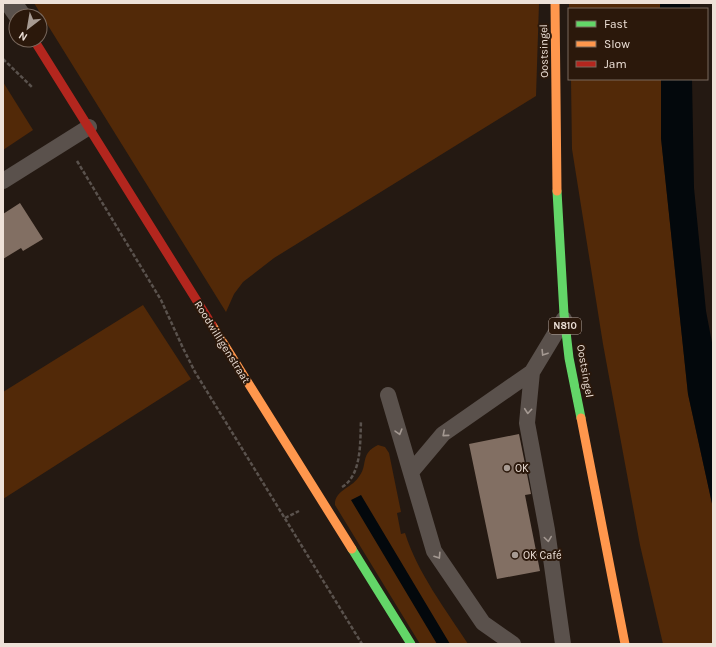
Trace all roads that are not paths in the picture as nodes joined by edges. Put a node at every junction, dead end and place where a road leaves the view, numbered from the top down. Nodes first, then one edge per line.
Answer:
1 (555, 3) edge
2 (39, 48) edge
3 (89, 127) junction
4 (3, 182) edge
5 (564, 320) junction
6 (532, 372) junction
7 (388, 395) dead end
8 (411, 472) junction
9 (411, 644) edge
10 (513, 644) edge
11 (563, 644) edge
12 (625, 644) edge

1 - 5 street, Oostsingel / N810
2 - 3 street, Roodwilligenstraat
3 - 4 lane
3 - 9 street, Roodwilligenstraat
5 -> 6 lane
5 - 12 street, Oostsingel / N810
6 -> 8 lane
6 -> 11 lane
7 -> 8 lane
8 -> 10 lane

